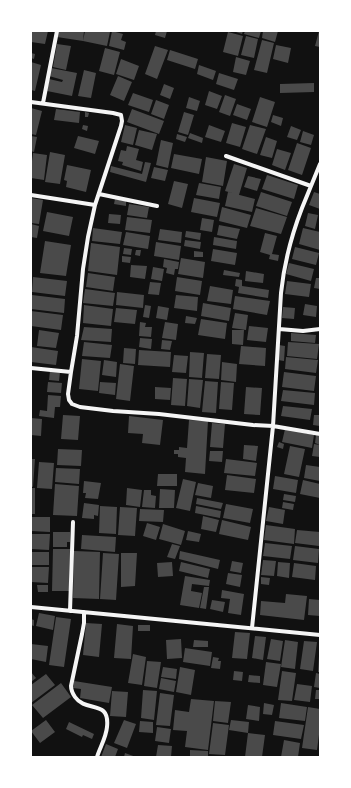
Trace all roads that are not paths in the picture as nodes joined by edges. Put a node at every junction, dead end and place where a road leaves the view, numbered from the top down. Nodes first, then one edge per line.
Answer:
1 (57, 31) edge
2 (31, 102) edge
3 (43, 103) junction
4 (226, 156) dead end
5 (320, 164) edge
6 (311, 186) junction
7 (99, 194) junction
8 (31, 195) edge
9 (95, 205) junction
10 (156, 206) dead end
11 (320, 328) edge
12 (279, 329) junction
13 (31, 368) edge
14 (71, 372) junction
15 (273, 426) junction
16 (320, 434) edge
17 (73, 522) dead end
18 (31, 607) edge
19 (70, 611) junction
20 (84, 612) junction
21 (252, 628) junction
22 (320, 635) edge
23 (98, 757) edge

1 - 3 street
2 - 3 street
3 - 7 street
4 - 6 street
5 - 6 street
6 - 12 street
7 - 9 street
7 - 10 street
8 - 9 street
9 - 14 street
11 - 12 street
12 - 15 street
13 - 14 street
14 - 15 street
15 - 16 street
15 - 21 street
17 - 19 street
18 - 19 street
19 - 20 street
20 - 21 street
20 - 23 street
21 - 22 street

